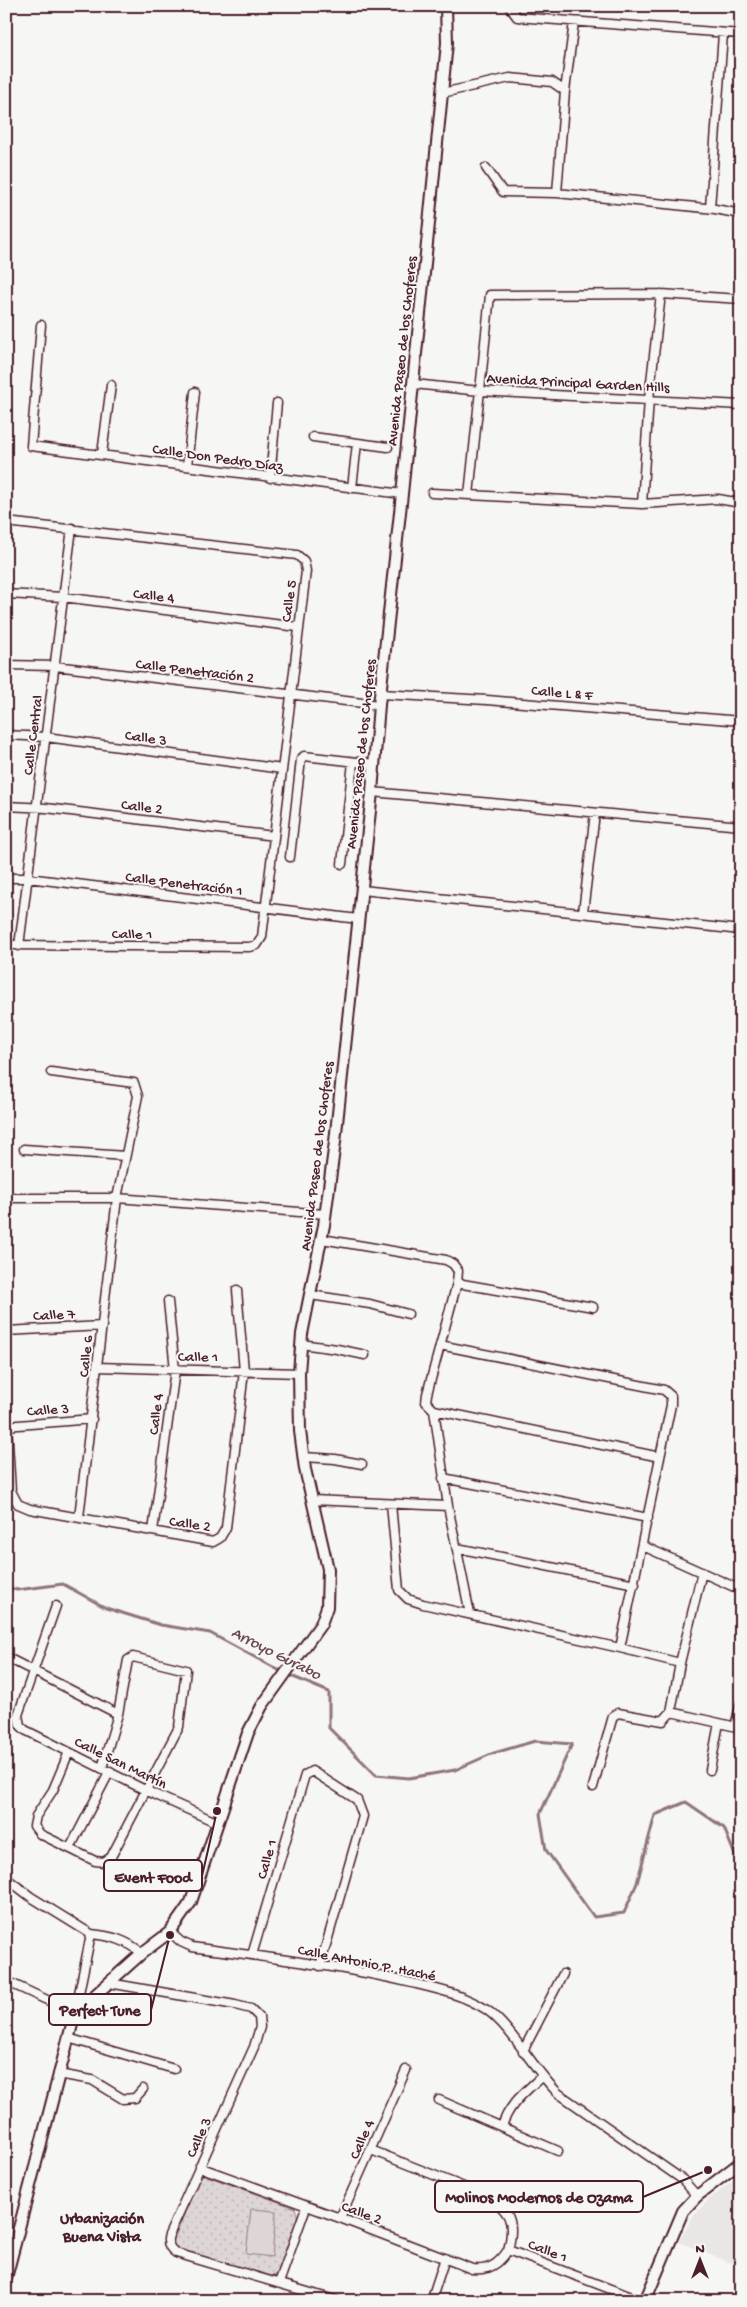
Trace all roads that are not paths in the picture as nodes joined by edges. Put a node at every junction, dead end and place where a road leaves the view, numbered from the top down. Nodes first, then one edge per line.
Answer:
1 (446, 6) edge
2 (509, 6) edge
3 (574, 22) junction
4 (723, 34) junction
5 (741, 34) edge
6 (565, 91) junction
7 (442, 93) junction
8 (486, 168) dead end
9 (558, 193) junction
10 (710, 208) junction
11 (741, 214) edge
12 (661, 294) junction
13 (741, 300) edge
14 (41, 325) dead end
15 (414, 384) junction
16 (111, 385) dead end
17 (480, 391) junction
18 (195, 392) dead end
19 (648, 399) junction
20 (277, 403) dead end
21 (741, 405) edge
22 (313, 436) dead end
23 (357, 443) junction
24 (388, 447) dead end
25 (102, 454) junction
26 (188, 466) junction
27 (270, 478) junction
28 (352, 488) junction
29 (432, 493) dead end
30 (402, 494) junction
31 (469, 495) junction
32 (741, 503) edge
33 (642, 504) junction
34 (6, 522) edge
35 (72, 528) junction
36 (6, 594) edge
37 (63, 597) junction
38 (298, 627) junction
39 (6, 665) edge
40 (54, 666) junction
41 (381, 694) junction
42 (291, 696) junction
43 (379, 705) junction
44 (741, 720) edge
45 (6, 735) edge
46 (46, 737) junction
47 (353, 762) junction
48 (375, 764) junction
49 (282, 769) junction
50 (372, 792) junction
51 (6, 806) edge
52 (38, 807) junction
53 (594, 813) junction
54 (741, 826) edge
55 (274, 836) junction
56 (290, 858) dead end
57 (342, 864) dead end
58 (6, 878) edge
59 (28, 878) junction
60 (362, 890) junction
61 (264, 907) junction
62 (583, 912) junction
63 (358, 919) junction
64 (741, 929) edge
65 (257, 945) joint
66 (6, 946) edge
67 (19, 946) junction
68 (51, 1072) dead end
69 (24, 1149) dead end
70 (125, 1156) junction
71 (6, 1198) edge
72 (118, 1198) junction
73 (325, 1214) junction
74 (322, 1239) junction
75 (457, 1283) junction
76 (237, 1290) dead end
77 (310, 1295) junction
78 (168, 1301) dead end
79 (593, 1307) dead end
80 (408, 1314) dead end
81 (102, 1326) junction
82 (6, 1330) edge
83 (301, 1344) junction
84 (440, 1345) junction
85 (365, 1355) dead end
86 (97, 1367) junction
87 (175, 1370) junction
88 (244, 1371) junction
89 (299, 1373) junction
90 (434, 1410) junction
91 (92, 1419) junction
92 (6, 1426) edge
93 (660, 1457) junction
94 (304, 1458) junction
95 (362, 1464) dead end
96 (443, 1478) junction
97 (9, 1491) edge
98 (312, 1500) junction
99 (391, 1504) junction
100 (448, 1506) junction
101 (79, 1517) junction
102 (648, 1518) junction
103 (153, 1531) junction
104 (643, 1546) junction
105 (457, 1548) junction
106 (702, 1572) junction
107 (635, 1584) junction
108 (741, 1590) edge
109 (56, 1606) dead end
110 (470, 1614) junction
111 (620, 1648) junction
112 (6, 1656) edge
113 (680, 1663) junction
114 (34, 1672) junction
115 (741, 1703) edge
116 (671, 1712) junction
117 (118, 1714) junction
118 (719, 1723) junction
119 (738, 1727) edge
120 (68, 1752) junction
121 (106, 1769) junction
122 (710, 1770) dead end
123 (593, 1787) dead end
124 (146, 1790) junction
125 (218, 1823) junction
126 (70, 1848) junction
127 (6, 1878) edge
128 (170, 1932) junction
129 (91, 1934) junction
130 (142, 1953) junction
131 (252, 1955) junction
132 (320, 1966) junction
133 (564, 1974) dead end
134 (6, 1981) edge
135 (109, 1983) junction
136 (75, 2013) junction
137 (68, 2038) junction
138 (523, 2051) junction
139 (174, 2069) dead end
140 (406, 2070) dead end
141 (58, 2074) junction
142 (541, 2077) junction
143 (144, 2089) dead end
144 (440, 2100) dead end
145 (502, 2128) junction
146 (371, 2150) junction
147 (558, 2151) dead end
148 (741, 2162) edge
149 (199, 2167) junction
150 (697, 2196) junction
151 (306, 2207) junction
152 (340, 2218) junction
153 (508, 2250) junction
154 (445, 2258) junction
155 (7, 2276) edge
156 (279, 2283) junction
157 (338, 2301) edge
158 (431, 2301) edge
159 (458, 2301) edge
160 (468, 2301) edge
161 (643, 2301) edge

1 - 7 street, Avenida Paseo de los Choferes
2 - 3 street
3 - 4 street
3 - 6 street
4 - 5 street
4 - 10 street
6 - 7 street
6 - 9 street
7 - 15 street, Avenida Paseo de los Choferes
8 - 9 street
9 - 10 street
10 - 11 street
12 - 13 street
12 - 17 street
12 - 19 street
14 - 25 street, Calle Don Pedro Díaz
15 - 17 street, Avenida Principal Garden Hills
15 - 30 street, Avenida Paseo de los Choferes
16 - 25 street
17 - 19 street, Avenida Principal Garden Hills
17 - 31 street
18 - 26 street
19 - 21 street, Avenida Principal Garden Hills
19 - 33 street
20 - 27 street
22 - 23 street
23 - 24 street
23 - 28 street
25 - 26 street, Calle Don Pedro Díaz
26 - 27 street, Calle Don Pedro Díaz
27 - 28 street, Calle Don Pedro Díaz
28 - 30 street, Calle Don Pedro Díaz
29 - 31 street
30 - 41 street, Avenida Paseo de los Choferes
31 - 33 street
32 - 33 street
34 - 35 street, Calle 5
35 - 37 street, Calle Central
35 - 38 street, Calle 5
36 - 37 street, Calle 4
37 - 38 street, Calle 4
37 - 40 street, Calle Central
38 - 42 street, Calle 5
39 - 40 street, Calle Penetración 2
40 - 42 street, Calle Penetración 2
40 - 46 street, Calle Central
41 - 43 street, Avenida Paseo de los Choferes
41 - 44 street, Calle L & F
42 - 43 street, Calle Penetración 2
42 - 49 street, Calle 5
43 - 48 street, Avenida Paseo de los Choferes
45 - 46 street, Calle 3
46 - 49 street, Calle 3
46 - 52 street, Calle Central
47 - 48 street
47 - 56 street
47 - 57 street
48 - 50 street, Avenida Paseo de los Choferes
49 - 55 street, Calle 5
50 - 53 street
50 - 60 street, Avenida Paseo de los Choferes
51 - 52 street, Calle 2
52 - 55 street, Calle 2
52 - 59 street, Calle Central
53 - 54 street
53 - 62 street
55 - 61 street, Calle 5
58 - 59 street, Calle Penetración 1
59 - 61 street, Calle Penetración 1
59 - 67 street, Calle Central
60 - 62 street
60 - 63 street, Avenida Paseo de los Choferes
61 - 63 street, Calle Penetración 1
61 - 65 street, Calle 5
62 - 64 street
63 - 73 street, Avenida Paseo de los Choferes
65 - 67 street, Calle 1
66 - 67 street, Calle 1
68 - 70 street, Calle 6
69 - 70 street
70 - 72 street, Calle 6
71 - 72 street
72 - 73 street
72 - 81 street, Calle 6
73 - 74 street, Avenida Paseo de los Choferes
74 - 75 street
74 - 77 street, Avenida Paseo de los Choferes
75 - 79 street
75 - 84 street
76 - 88 street, Calle 2
77 - 80 street
77 - 83 street, Avenida Paseo de los Choferes
78 - 87 street, Calle 4
81 - 82 street, Calle 7
81 - 86 street, Calle 6
83 - 85 street
83 - 89 street, Avenida Paseo de los Choferes
84 - 90 street
84 - 93 street
86 - 87 street, Calle 1
86 - 91 street, Calle 6
87 - 88 street, Calle 1
87 - 103 street, Calle 4
88 - 89 street, Calle 1
88 - 103 street, Calle 2
89 - 94 street, Avenida Paseo de los Choferes
90 - 93 street
90 - 96 street
91 - 92 street, Calle 3
91 - 101 street, Calle 6
92 - 97 street, Calle 2
93 - 102 street
94 - 95 street
94 - 98 street, Avenida Paseo de los Choferes
96 - 100 street
96 - 102 street
97 - 101 street, Calle 2
98 - 99 street
98 - 125 street, Avenida Paseo de los Choferes
99 - 100 street
99 - 110 street
100 - 105 street
101 - 103 street, Calle 2
102 - 104 street
104 - 106 street
104 - 107 street
105 - 107 street
105 - 110 street
106 - 108 street
106 - 113 street
107 - 111 street
109 - 114 street
110 - 111 street
111 - 113 street
112 - 114 street
113 - 116 street
114 - 117 street
114 - 120 street, Calle San Martín
115 - 119 street
116 - 118 street
116 - 123 street
117 - 121 street
117 - 124 street
118 - 119 street
118 - 122 street
120 - 121 street, Calle San Martín
120 - 126 street
121 - 124 street, Calle San Martín
121 - 126 street
124 - 125 street, Calle San Martín
124 - 126 street
125 - 128 street, Avenida Paseo de los Choferes
127 - 129 street
128 - 130 street, Avenida Paseo de los Choferes
128 - 131 street, Calle Antonio P. Haché
129 - 130 street
129 - 136 street
130 - 135 street, Avenida Paseo de los Choferes
131 - 132 street, Calle Antonio P. Haché
131 - 132 street, Calle 1
132 - 138 street, Calle Antonio P. Haché
133 - 138 street
134 - 136 street
135 - 136 street, Avenida Paseo de los Choferes
135 - 149 street, Calle 3
136 - 137 street
137 - 139 street
137 - 141 street
138 - 142 street, Calle Antonio P. Haché
140 - 146 street, Calle 4
141 - 143 street
141 - 155 street
142 - 145 street
142 - 150 street, Calle Antonio P. Haché
144 - 145 street
145 - 147 street
146 - 152 street, Calle 4
146 - 153 street, Calle 1
148 - 150 street
149 - 151 street, Calle 2
149 - 156 street, Calle 3
150 - 161 street
151 - 152 street, Calle 2
151 - 156 street
152 - 154 street, Calle 2
153 - 154 street, Calle 2
153 - 161 street, Calle 1
154 - 158 street
156 - 157 street, Calle 3
159 - 160 street

